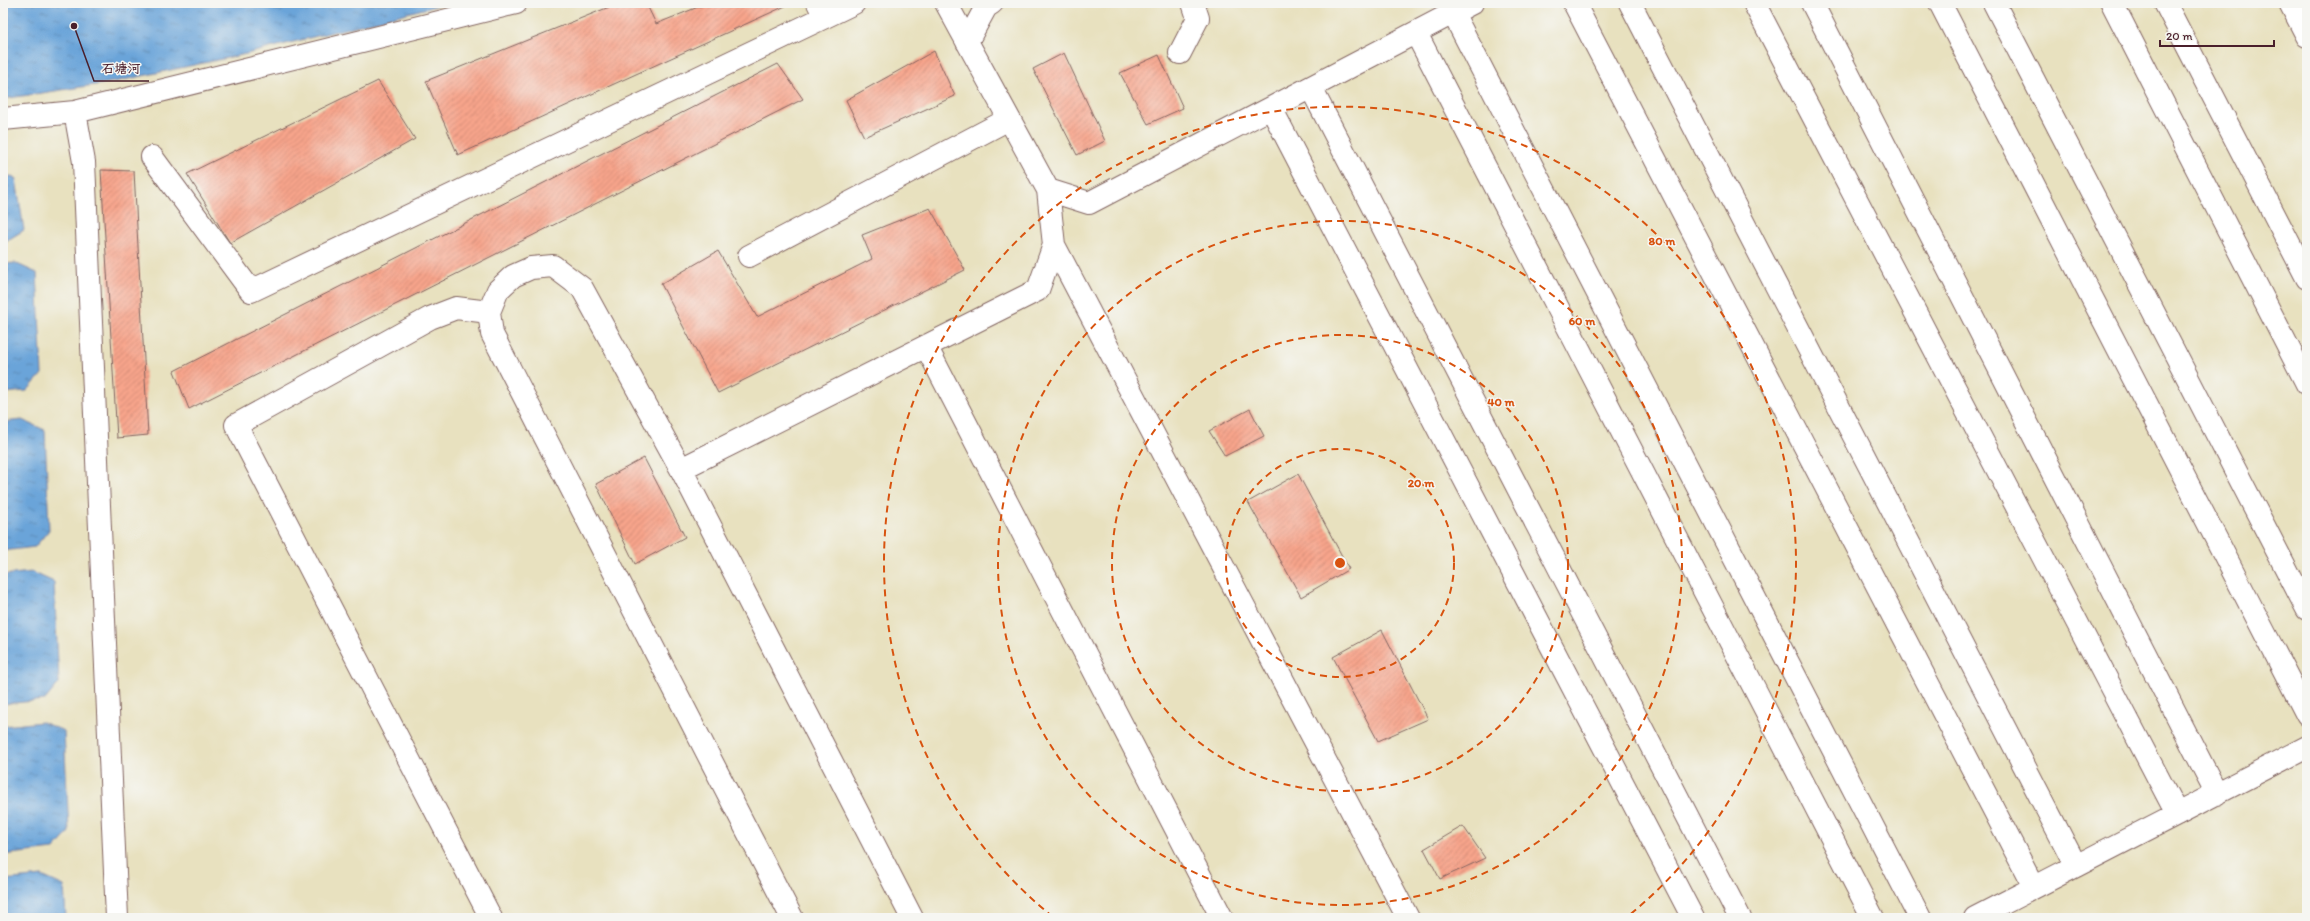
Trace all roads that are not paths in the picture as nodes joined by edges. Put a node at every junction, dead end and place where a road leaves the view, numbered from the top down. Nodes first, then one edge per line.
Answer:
1 (516, 3) edge
2 (854, 3) edge
3 (946, 3) edge
4 (992, 3) edge
5 (1193, 3) edge
6 (1472, 3) edge
7 (1574, 3) edge
8 (1630, 3) edge
9 (1754, 3) edge
10 (1812, 3) edge
11 (1940, 3) edge
12 (1994, 3) edge
13 (2112, 3) edge
14 (2165, 3) edge
15 (2290, 3) edge
16 (821, 10) edge
17 (1453, 13) junction
18 (1416, 33) junction
19 (2307, 36) edge
20 (967, 42) junction
21 (1180, 53) dead end
22 (1311, 88) junction
23 (1271, 108) junction
24 (75, 112) junction
25 (3, 119) edge
26 (1009, 119) junction
27 (152, 157) dead end
28 (1048, 190) junction
29 (1054, 245) junction
30 (749, 256) dead end
31 (2307, 278) edge
32 (489, 312) junction
33 (926, 346) junction
34 (2307, 384) edge
35 (681, 468) junction
36 (2307, 609) edge
37 (2307, 715) edge
38 (2307, 748) edge
39 (2217, 794) junction
40 (2177, 814) junction
41 (2076, 866) junction
42 (2034, 887) junction
43 (117, 918) edge
44 (491, 918) edge
45 (792, 918) edge
46 (912, 918) edge
47 (1222, 918) edge
48 (1408, 918) edge
49 (1693, 918) edge
50 (1740, 918) edge
51 (1873, 918) edge
52 (1920, 918) edge
53 (1975, 918) edge

1 - 24 street
2 - 16 street
3 - 20 street
4 - 20 street
5 - 21 street
6 - 17 street
7 - 42 street
8 - 41 street
9 - 40 street
10 - 39 street
11 - 37 street
12 - 36 street
13 - 34 street
14 - 31 street
15 - 19 street
16 - 27 street
17 - 18 street
17 - 52 street
18 - 22 street
18 - 51 street
20 - 26 street
22 - 23 street
22 - 50 street
23 - 28 street
23 - 49 street
24 - 25 street
24 - 43 street
26 - 28 street
26 - 30 street
28 - 29 street
29 - 33 street
29 - 48 street
32 - 35 street
32 - 44 street
32 - 45 street
33 - 35 street
33 - 47 street
35 - 46 street
38 - 39 street
39 - 40 street
40 - 41 street
41 - 42 street
42 - 53 street

